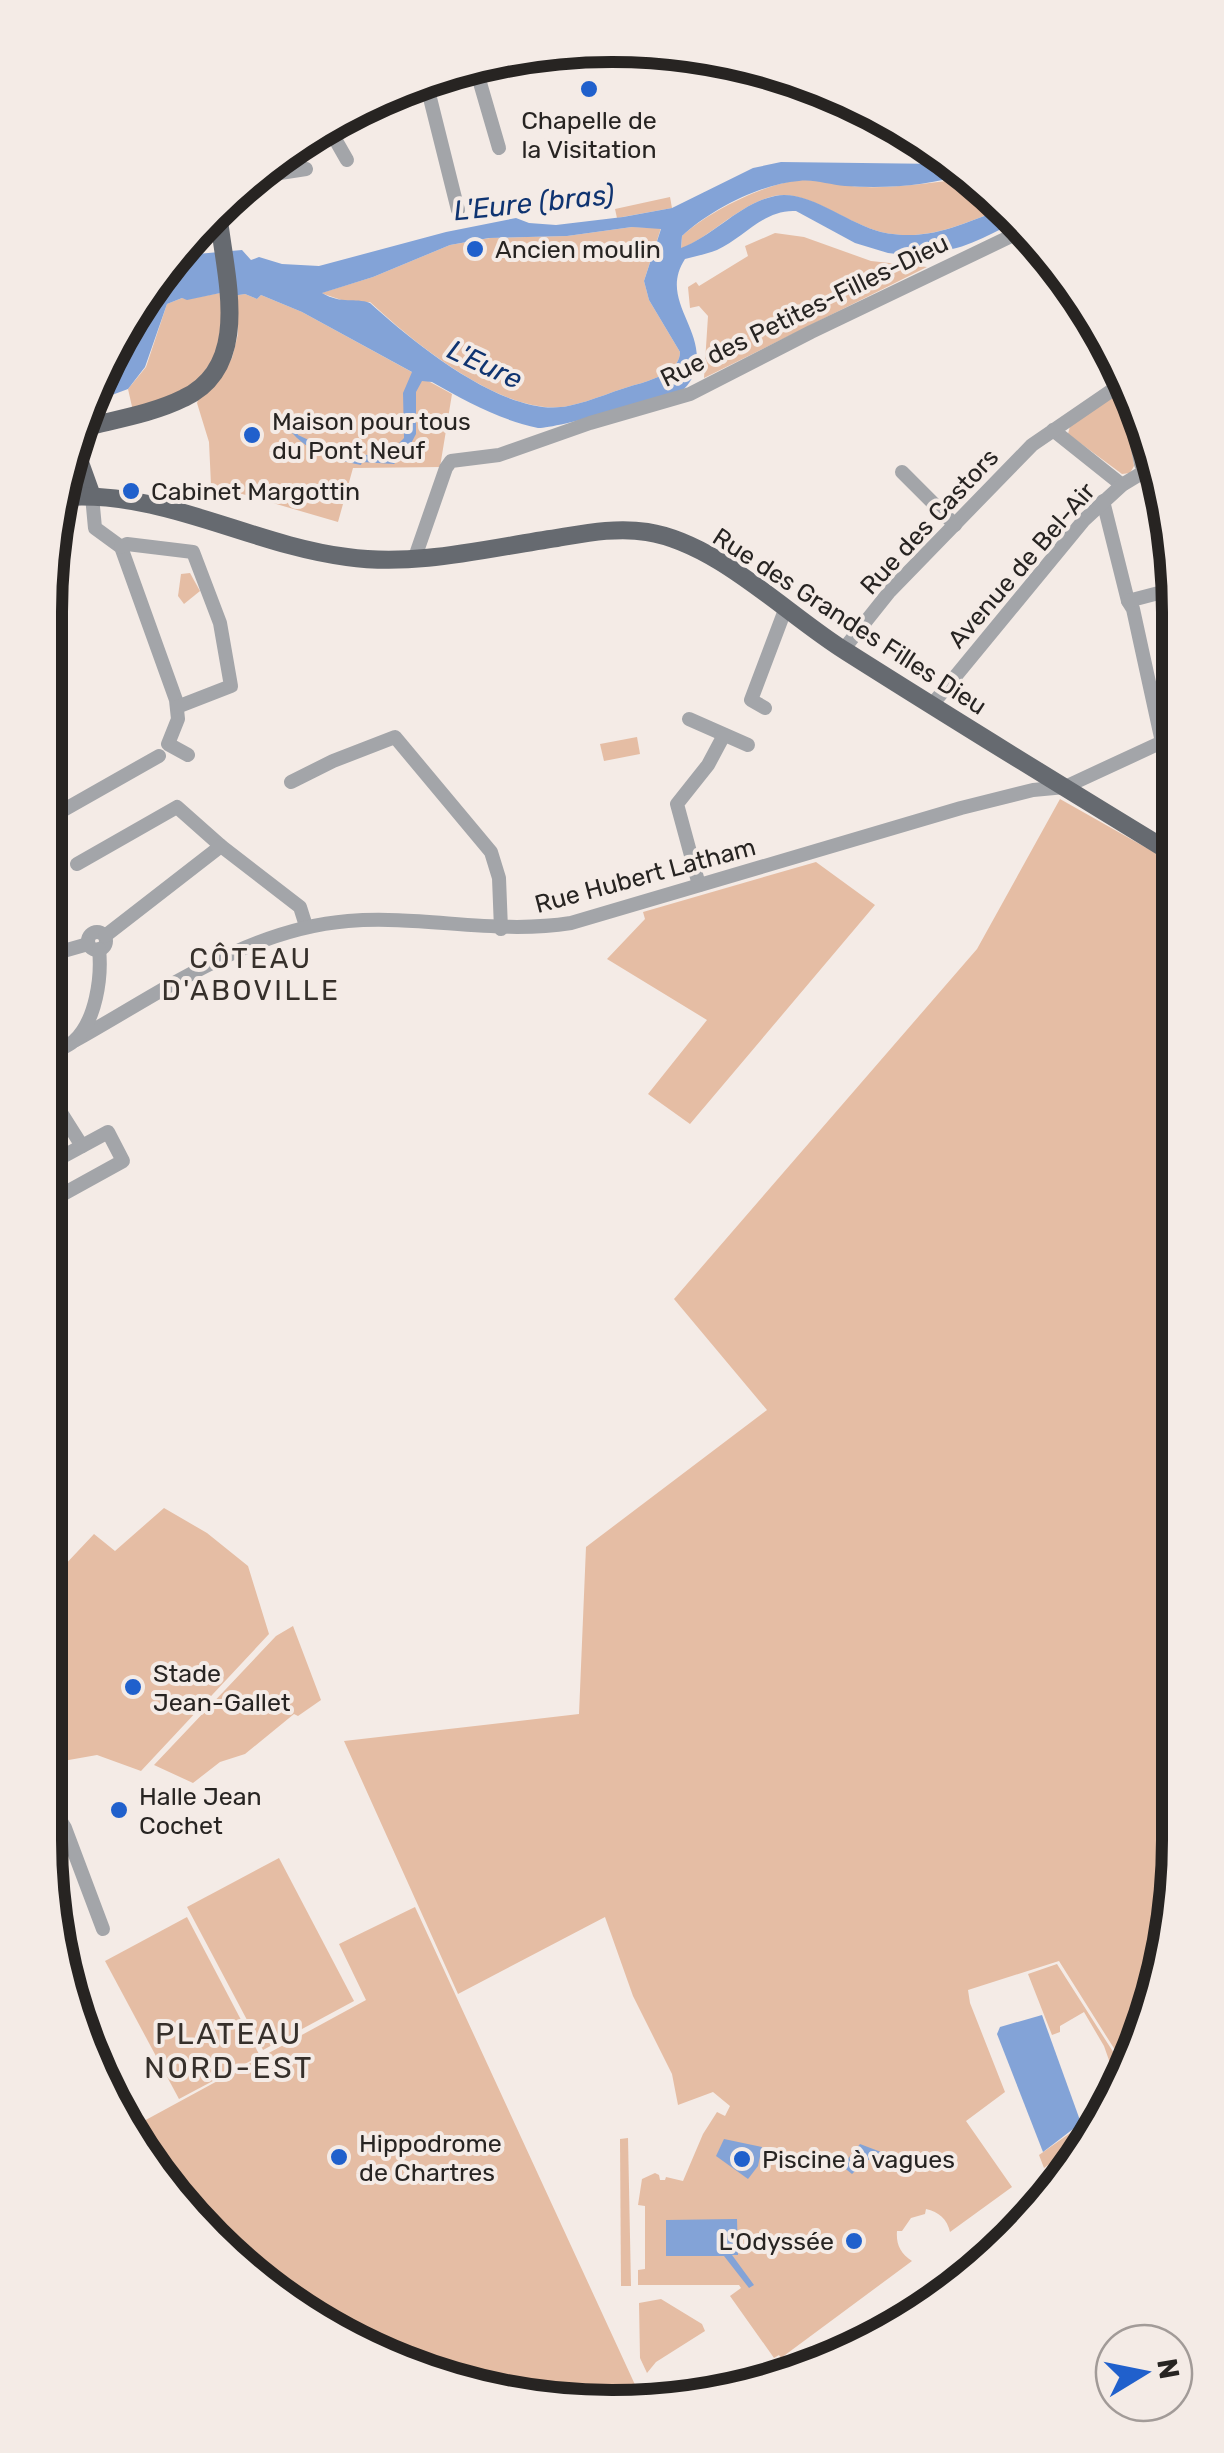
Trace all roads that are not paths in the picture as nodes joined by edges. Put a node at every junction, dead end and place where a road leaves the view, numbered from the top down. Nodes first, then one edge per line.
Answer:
1 (479, 79) edge
2 (428, 94) edge
3 (335, 137) edge
4 (499, 148) dead end
5 (347, 160) dead end
6 (306, 169) dead end
7 (282, 172) edge
8 (458, 210) dead end
9 (219, 227) edge
10 (1012, 236) edge
11 (1113, 386) edge
12 (96, 424) edge
13 (1054, 430) junction
14 (82, 468) edge
15 (902, 472) dead end
16 (1143, 472) edge
17 (1122, 485) junction
18 (92, 496) junction
19 (75, 497) edge
20 (1104, 501) junction
21 (955, 525) junction
22 (120, 547) junction
23 (414, 560) junction
24 (1161, 593) edge
25 (1128, 600) junction
26 (785, 610) junction
27 (843, 650) junction
28 (177, 706) junction
29 (931, 706) junction
30 (765, 708) dead end
31 (1162, 714) edge
32 (688, 719) dead end
33 (724, 735) junction
34 (1162, 742) edge
35 (748, 745) dead end
36 (188, 755) dead end
37 (158, 756) dead end
38 (291, 782) dead end
39 (1064, 787) junction
40 (62, 806) edge
41 (221, 846) junction
42 (1162, 847) edge
43 (77, 864) dead end
44 (699, 884) junction
45 (306, 926) junction
46 (502, 929) junction
47 (97, 943) junction
48 (62, 952) edge
49 (76, 1040) junction
50 (62, 1048) edge
51 (62, 1114) edge
52 (82, 1146) junction
53 (62, 1157) edge
54 (62, 1188) edge
55 (62, 1823) edge
56 (103, 1929) dead end

1 - 4 street
2 - 8 street
3 - 5 street
6 - 7 street
9 - 12 main road
10 - 23 street, Rue des Petites-Filles-Dieu
11 - 13 street, Rue des Castors
13 - 17 street
13 - 21 street, Rue des Castors
14 - 18 main road
15 - 21 street
16 - 17 street, Avenue de Bel-Air
17 - 20 street, Avenue de Bel-Air
18 - 19 main road, Rue des Grandes Filles Dieu
18 - 22 street
18 - 23 main road, Rue des Grandes Filles Dieu
20 - 25 street
20 - 29 street, Avenue de Bel-Air
21 - 27 street, Rue des Castors
22 - 28 street
22 - 28 street
23 - 26 main road, Rue des Grandes Filles Dieu
24 - 25 street
25 - 31 street
26 - 27 main road, Rue des Grandes Filles Dieu
26 - 30 street
27 - 29 main road, Rue des Grandes Filles Dieu
28 - 36 street
29 - 39 main road, Rue des Grandes Filles Dieu
32 - 33 street
33 - 35 street
33 - 44 street
34 - 39 street, Rue Hubert Latham
37 - 40 street
38 - 46 street
39 - 42 main road, Rue des Grandes Filles Dieu
39 - 44 street, Rue Hubert Latham
41 - 43 street
41 - 45 street
41 - 47 street
44 - 46 street, Rue Hubert Latham
45 - 46 street, Rue Hubert Latham
45 - 49 street, Rue Hubert Latham
47 - 48 street
47 - 49 street
49 - 50 street, Rue Hubert Latham
51 - 52 street
52 - 53 street
52 - 54 street
55 - 56 street

